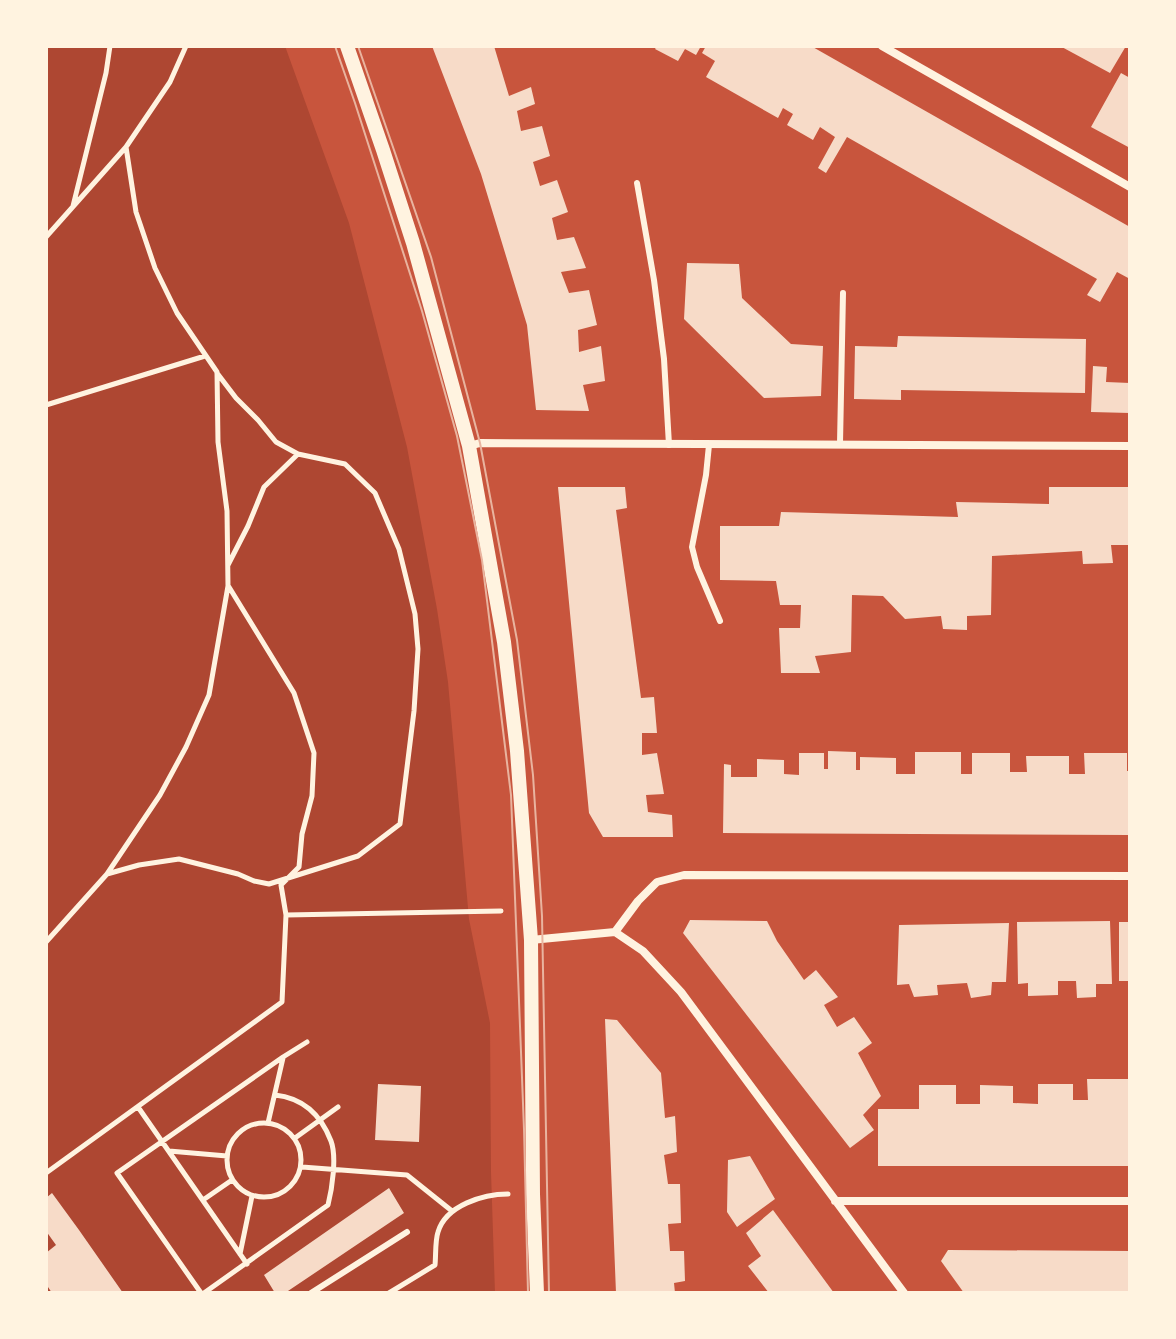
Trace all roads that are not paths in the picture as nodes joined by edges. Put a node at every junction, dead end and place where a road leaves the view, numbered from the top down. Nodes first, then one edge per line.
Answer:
1 (347, 46) edge
2 (882, 46) edge
3 (637, 183) dead end
4 (1130, 187) edge
5 (843, 293) dead end
6 (840, 443) junction
7 (669, 445) junction
8 (709, 445) junction
9 (469, 446) junction
10 (1130, 446) edge
11 (720, 621) dead end
12 (1130, 876) edge
13 (615, 932) junction
14 (531, 940) junction
15 (835, 1201) junction
16 (1130, 1201) edge
17 (407, 1232) dead end
18 (311, 1293) edge
19 (537, 1293) edge
20 (904, 1293) edge

1 - 9 street
2 - 4 street
3 - 7 lane
5 - 6 lane
6 - 8 street
6 - 10 street
7 - 8 street
7 - 9 street
8 - 11 lane
9 - 14 street
12 - 13 street
13 - 14 street
13 - 15 street
14 - 19 street
15 - 16 street
15 - 20 street
17 - 18 lane

